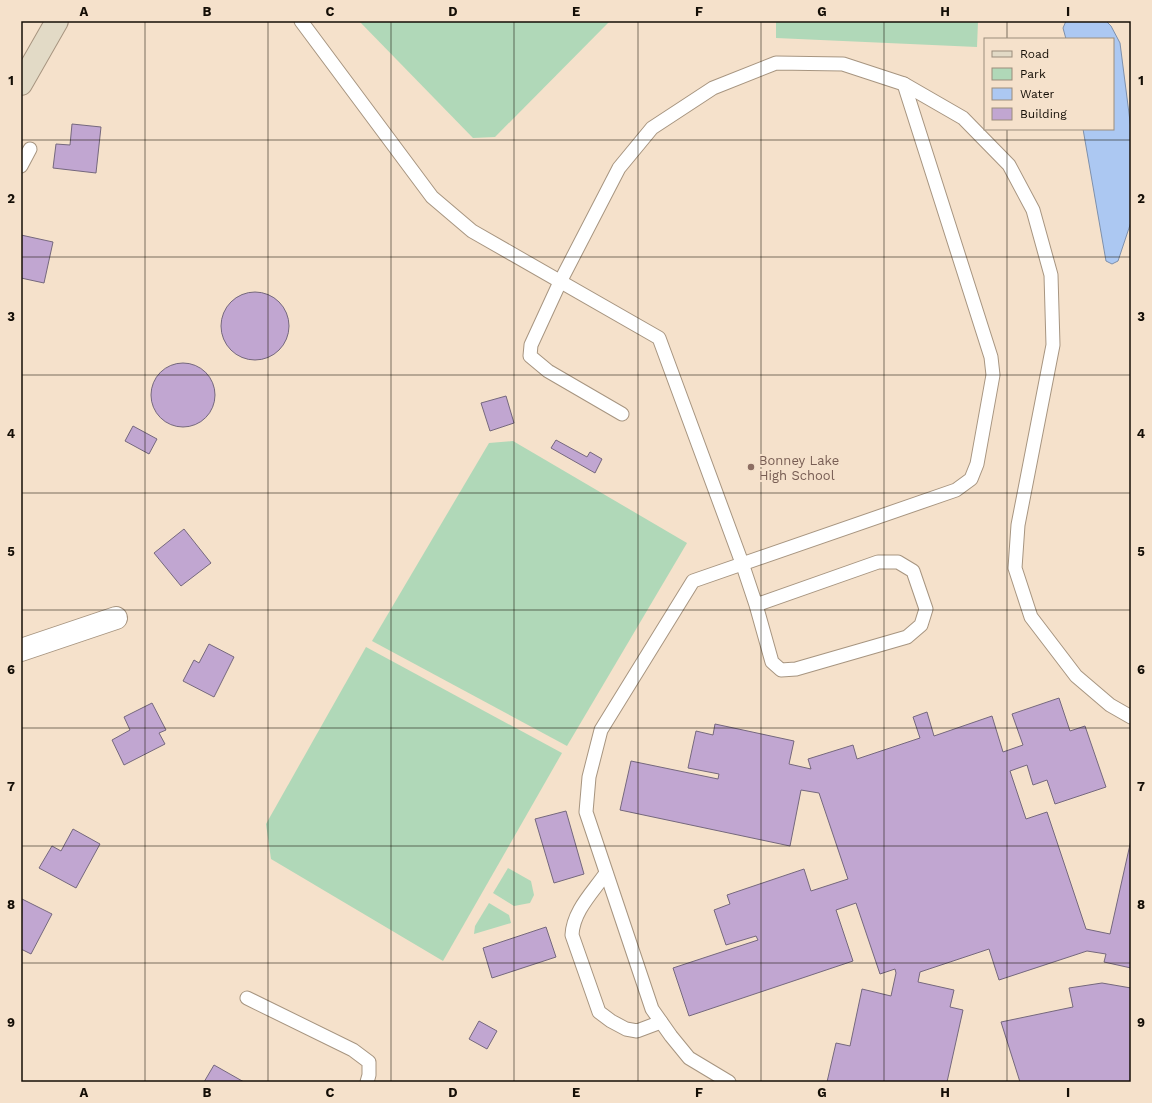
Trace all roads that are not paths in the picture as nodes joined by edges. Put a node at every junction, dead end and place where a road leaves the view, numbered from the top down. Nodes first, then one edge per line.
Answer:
1 (57, 21) edge
2 (301, 21) edge
3 (21, 84) edge
4 (904, 84) junction
5 (30, 149) dead end
6 (21, 166) edge
7 (560, 282) junction
8 (622, 414) dead end
9 (742, 563) junction
10 (756, 605) junction
11 (116, 618) dead end
12 (21, 650) edge
13 (1131, 717) edge
14 (606, 874) junction
15 (247, 998) dead end
16 (661, 1022) junction
17 (367, 1082) edge
18 (729, 1082) edge

1 - 3 main road
2 - 7 lane
4 - 7 lane
4 - 9 lane
4 - 13 lane
5 - 6 lane
7 - 8 lane
7 - 9 lane
9 - 10 lane
9 - 14 lane
10 - 10 lane
11 - 12 street
14 - 16 lane
14 - 16 lane
15 - 17 lane
16 - 18 lane

